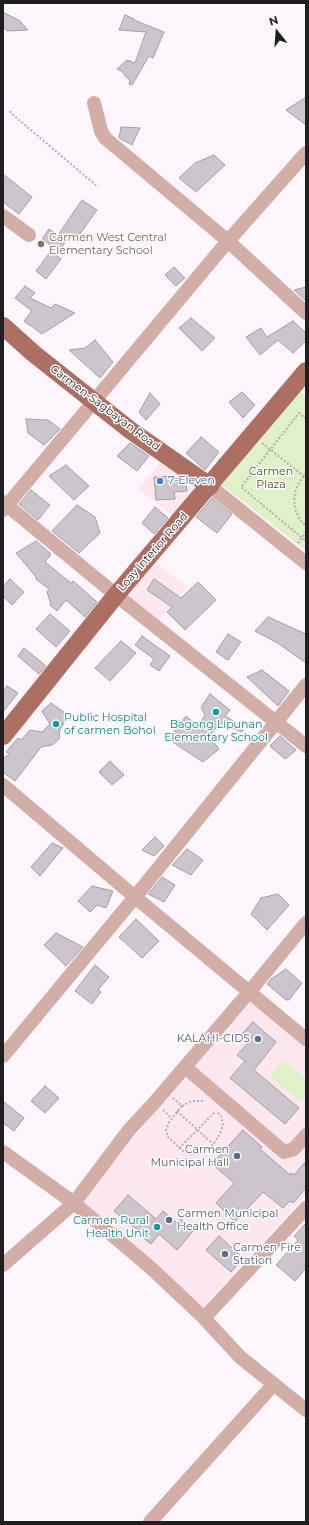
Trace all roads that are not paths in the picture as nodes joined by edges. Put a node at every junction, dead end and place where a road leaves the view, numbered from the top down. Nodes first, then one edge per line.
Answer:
1 (94, 103) dead end
2 (306, 153) edge
3 (3, 216) edge
4 (29, 235) dead end
5 (228, 241) junction
6 (306, 313) edge
7 (3, 326) edge
8 (304, 378) edge
9 (95, 402) junction
10 (210, 486) junction
11 (4, 506) edge
12 (306, 563) edge
13 (116, 595) junction
14 (306, 686) edge
15 (276, 722) junction
16 (3, 736) edge
17 (306, 746) edge
18 (3, 785) edge
19 (135, 897) junction
20 (306, 924) edge
21 (250, 991) junction
22 (306, 1039) edge
23 (3, 1056) edge
24 (185, 1067) junction
25 (306, 1135) edge
26 (3, 1152) edge
27 (74, 1203) junction
28 (306, 1208) edge
29 (3, 1265) edge
30 (204, 1318) junction
31 (274, 1384) junction
32 (306, 1410) edge
33 (150, 1522) edge

1 - 5 street
2 - 5 street
3 - 4 street
5 - 6 street
5 - 9 street
7 - 9 main road, Carmen-Sagbayan Road
8 - 10 main road, Loay Interior Road
9 - 10 main road, Carmen-Sagbayan Road
9 - 11 street
10 - 12 street
10 - 13 main road, Loay Interior Road
11 - 13 street
13 - 15 street
13 - 16 main road, Loay Interior Road
14 - 15 street
15 - 17 street
15 - 19 street
18 - 19 street
19 - 21 street
19 - 23 street
20 - 21 street
21 - 22 street
21 - 24 street
24 - 25 street
24 - 27 street
26 - 27 street
27 - 29 street
27 - 30 street
28 - 30 street
30 - 31 street
31 - 32 street
31 - 33 street

